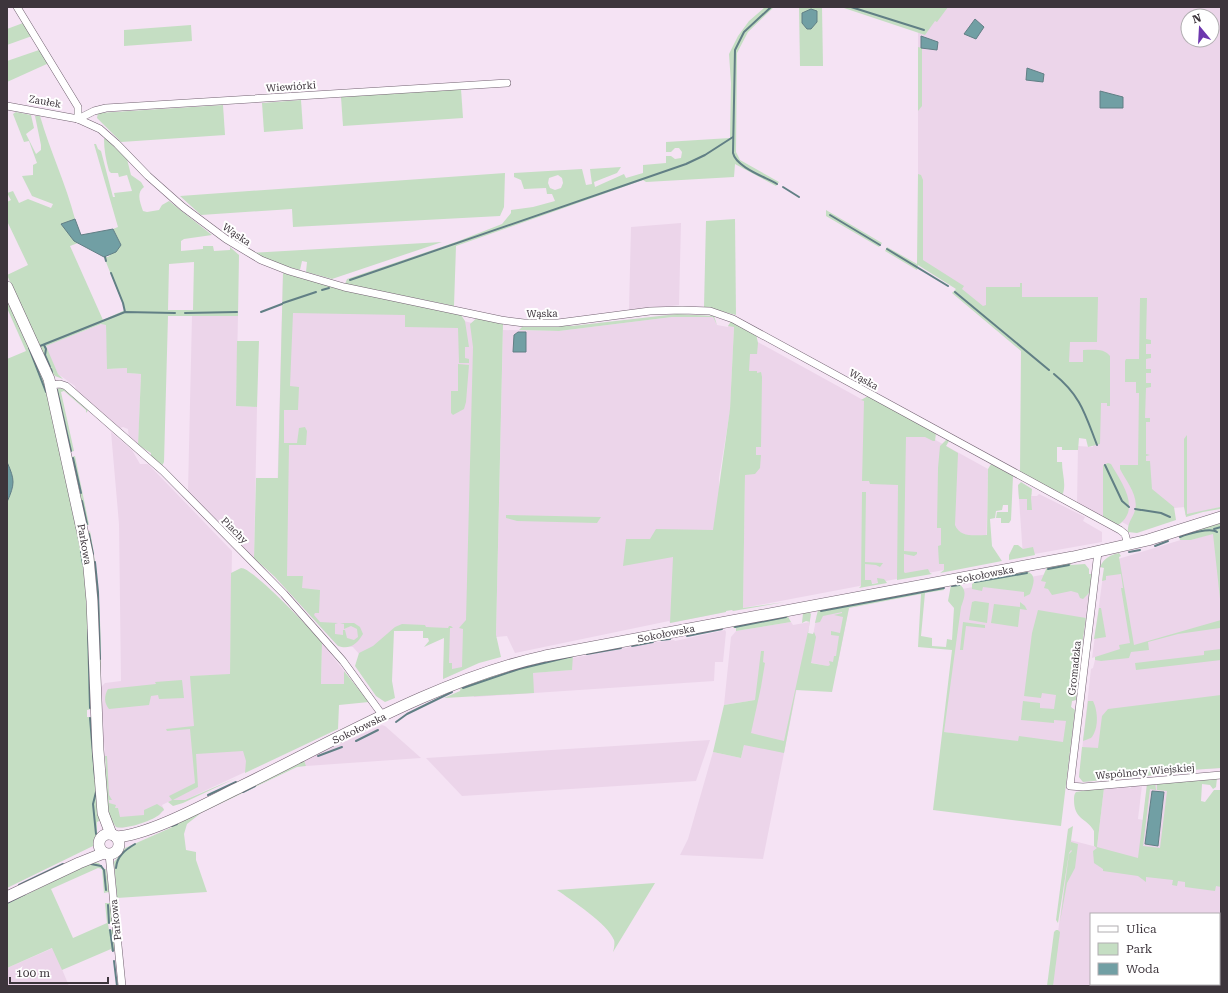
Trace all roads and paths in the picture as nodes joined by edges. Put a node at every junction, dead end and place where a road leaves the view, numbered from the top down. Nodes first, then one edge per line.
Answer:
1 (17, 7) edge
2 (508, 83) dead end
3 (7, 106) edge
4 (78, 119) junction
5 (7, 287) edge
6 (50, 385) junction
7 (1221, 517) edge
8 (1128, 545) junction
9 (1098, 552) junction
10 (383, 716) junction
11 (1221, 774) edge
12 (1070, 786) joint
13 (108, 844) junction
14 (7, 897) edge
15 (122, 986) edge

1 - 4 street
2 - 4 street, Wiewiórki
3 - 4 street, Zaułek
4 - 8 street, Wąska
5 - 6 street, Parkowa
6 - 10 street, Piachy
6 - 13 street, Parkowa
7 - 8 street, Sokołowska
8 - 9 street, Sokołowska
9 - 10 street, Sokołowska
9 - 12 street, Gromadzka
10 - 13 street, Sokołowska
11 - 12 street, Wspólnoty Wiejskiej
13 - 14 street
13 - 15 street, Parkowa

